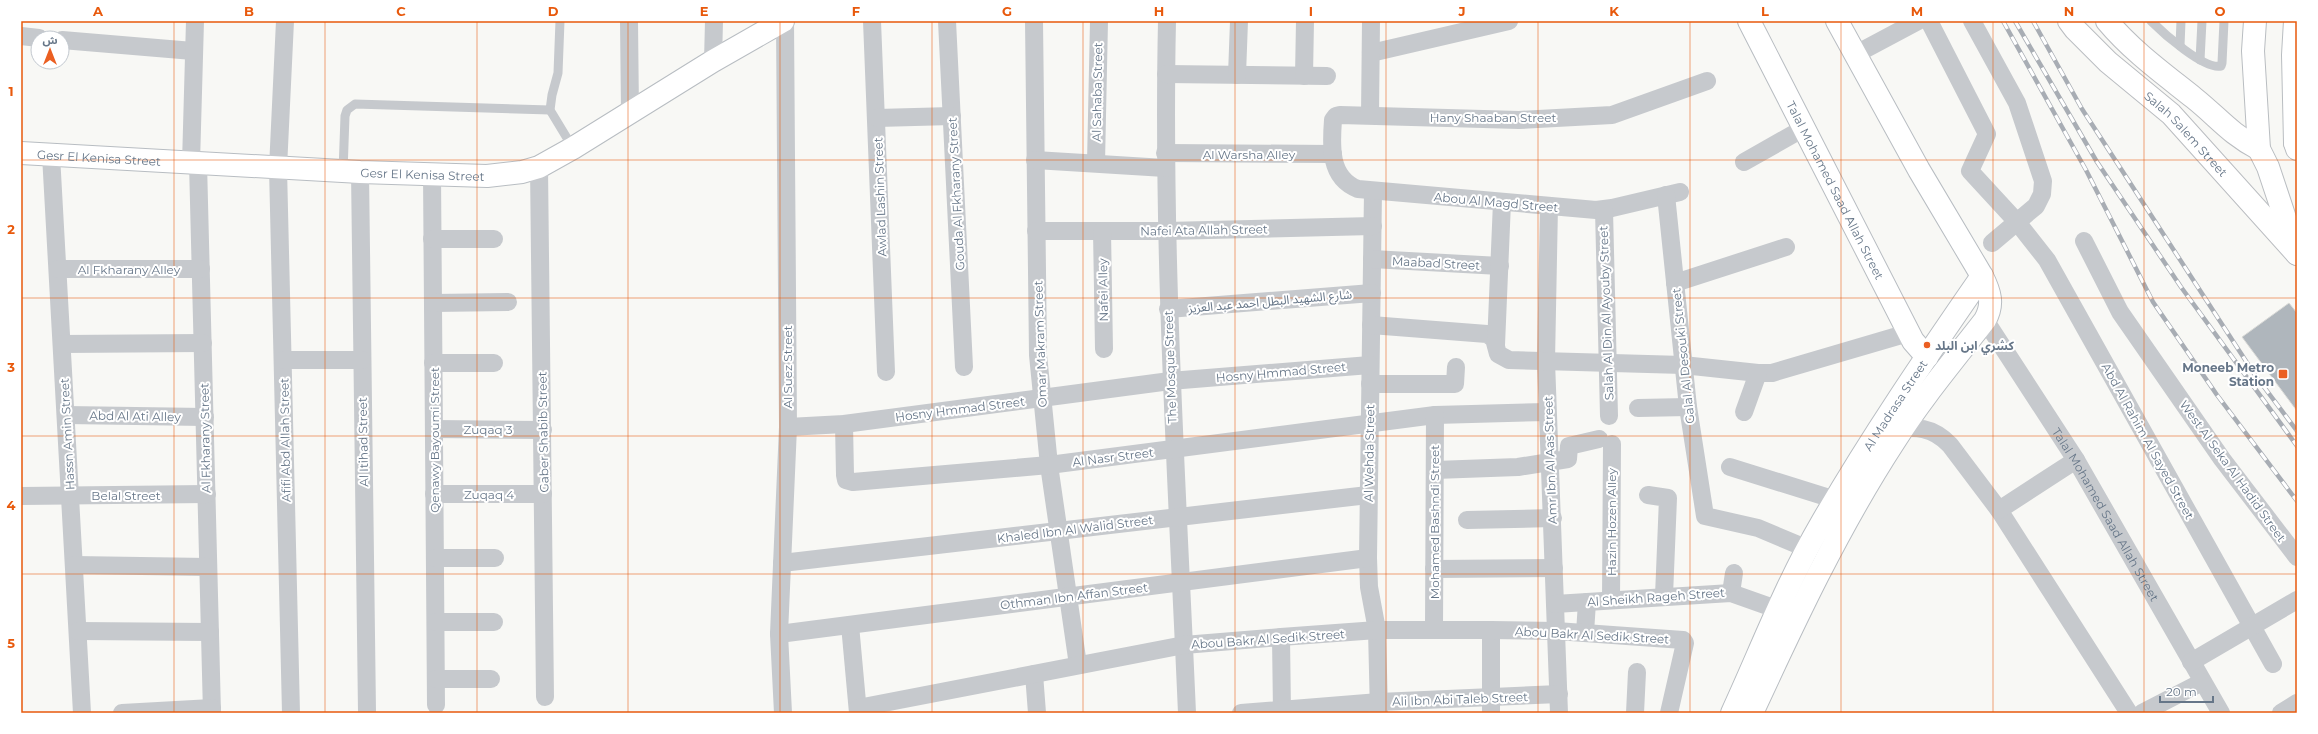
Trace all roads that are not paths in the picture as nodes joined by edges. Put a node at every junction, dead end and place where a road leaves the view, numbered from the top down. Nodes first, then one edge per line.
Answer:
1 (195, 21) edge
2 (285, 21) edge
3 (560, 21) edge
4 (629, 21) edge
5 (714, 21) edge
6 (784, 21) edge
7 (872, 21) edge
8 (947, 21) edge
9 (1034, 21) edge
10 (1099, 21) edge
11 (1167, 21) edge
12 (1239, 21) edge
13 (1305, 21) edge
14 (1371, 21) edge
15 (1509, 21) edge
16 (1749, 21) edge
17 (1837, 21) edge
18 (1918, 21) edge
19 (1929, 21) edge
20 (1972, 21) edge
21 (2069, 21) edge
22 (2107, 21) edge
23 (2181, 21) edge
24 (2202, 21) edge
25 (2224, 21) edge
26 (2255, 21) edge
27 (2295, 21) edge
28 (2155, 23) edge
29 (70, 41) edge
30 (2180, 46) junction
31 (193, 51) junction
32 (1371, 53) junction
33 (1856, 54) junction
34 (2295, 55) edge
35 (2200, 60) junction
36 (713, 61) junction
37 (1166, 74) junction
38 (1237, 75) junction
39 (1304, 76) junction
40 (1327, 76) dead end
41 (1707, 81) dead end
42 (2295, 107) edge
43 (550, 110) junction
44 (630, 112) junction
45 (1370, 115) junction
46 (952, 116) junction
47 (877, 118) junction
48 (1804, 128) junction
49 (2296, 146) edge
50 (573, 148) junction
51 (2259, 149) junction
52 (21, 153) edge
53 (51, 154) junction
54 (1333, 154) junction
55 (1035, 160) junction
56 (1165, 161) junction
57 (1744, 162) dead end
58 (194, 163) junction
59 (1096, 163) junction
60 (539, 167) junction
61 (278, 168) junction
62 (351, 172) junction
63 (432, 174) junction
64 (1373, 191) junction
65 (1673, 193) joint
66 (1502, 202) junction
67 (1550, 206) junction
68 (1604, 210) junction
69 (2017, 222) junction
70 (1372, 226) junction
71 (1036, 231) junction
72 (1102, 231) junction
73 (1166, 232) junction
74 (432, 239) junction
75 (494, 239) dead end
76 (2084, 241) dead end
77 (1992, 243) dead end
78 (1786, 247) dead end
79 (2297, 254) edge
80 (1372, 259) junction
81 (1500, 266) junction
82 (58, 269) junction
83 (201, 269) junction
84 (1982, 276) junction
85 (1675, 283) junction
86 (1372, 293) junction
87 (433, 302) junction
88 (508, 302) dead end
89 (1168, 309) junction
90 (1985, 320) junction
91 (1371, 325) junction
92 (1908, 333) junction
93 (203, 343) junction
94 (62, 344) junction
95 (1496, 346) junction
96 (1104, 349) dead end
97 (1926, 357) junction
98 (284, 360) junction
99 (362, 360) junction
100 (1546, 361) junction
101 (433, 363) junction
102 (494, 363) dead end
103 (1608, 363) junction
104 (1683, 364) junction
105 (1370, 365) junction
106 (964, 367) dead end
107 (1456, 367) dead end
108 (886, 372) dead end
109 (1758, 373) junction
110 (1170, 381) junction
111 (1370, 384) junction
112 (1041, 398) junction
113 (1688, 407) junction
114 (1638, 408) dead end
115 (1547, 412) junction
116 (1744, 412) dead end
117 (66, 415) junction
118 (1435, 415) junction
119 (1609, 416) dead end
120 (204, 417) junction
121 (1370, 422) junction
122 (844, 424) junction
123 (788, 426) junction
124 (1903, 428) junction
125 (434, 429) junction
126 (543, 430) junction
127 (1879, 430) junction
128 (1174, 450) junction
129 (2076, 460) junction
130 (1550, 462) junction
131 (1049, 465) junction
132 (1730, 467) dead end
133 (1435, 470) junction
134 (206, 494) junction
135 (434, 494) junction
136 (543, 494) junction
137 (70, 495) junction
138 (1368, 495) junction
139 (1648, 495) dead end
140 (21, 496) edge
141 (1836, 500) junction
142 (1999, 510) junction
143 (1177, 517) junction
144 (1552, 518) junction
145 (1467, 520) dead end
146 (1058, 531) junction
147 (1808, 549) junction
148 (2297, 557) edge
149 (435, 558) junction
150 (495, 558) dead end
151 (1368, 558) junction
152 (782, 563) junction
153 (74, 565) junction
154 (208, 567) junction
155 (1554, 568) junction
156 (1434, 569) junction
157 (1734, 573) dead end
158 (1180, 582) junction
159 (1732, 593) junction
160 (1664, 596) junction
161 (1067, 597) junction
162 (1611, 600) junction
163 (2297, 600) edge
164 (1587, 602) junction
165 (1555, 604) junction
166 (1779, 610) junction
167 (436, 622) junction
168 (494, 622) dead end
169 (850, 625) junction
170 (2251, 627) junction
171 (1377, 630) junction
172 (1434, 630) junction
173 (1491, 630) junction
174 (1556, 631) junction
175 (78, 632) junction
176 (210, 632) junction
177 (1585, 633) junction
178 (779, 634) junction
179 (1281, 637) junction
180 (1184, 645) junction
181 (2191, 662) junction
182 (2273, 664) dead end
183 (1078, 665) junction
184 (1637, 672) dead end
185 (1034, 674) junction
186 (491, 679) dead end
187 (436, 680) junction
188 (2202, 682) junction
189 (1559, 694) junction
190 (545, 697) dead end
191 (2297, 703) edge
192 (436, 705) dead end
193 (1491, 705) edge
194 (1379, 708) edge
195 (212, 710) edge
196 (858, 710) edge
197 (1282, 711) edge
198 (367, 712) edge
199 (82, 713) edge
200 (122, 713) edge
201 (291, 713) edge
202 (783, 713) edge
203 (1038, 713) edge
204 (1187, 713) edge
205 (1241, 713) edge
206 (1559, 713) edge
207 (1635, 713) edge
208 (1669, 713) edge
209 (1732, 713) edge
210 (1752, 713) edge
211 (2130, 713) edge
212 (2142, 713) edge
213 (2221, 713) edge
214 (2280, 713) edge

1 - 31 street, Al Fkharany Street
2 - 61 street, Afifi Abd Allah Street
3 - 43 lane
4 - 44 street
5 - 36 street
6 - 36 main road, Gesr El Kenisa Street
6 - 123 street, Al Suez Street
7 - 47 street, Awlad Lashin Street
8 - 46 street, Gouda Al Fkharany Street
9 - 55 street, Omar Makram Street
10 - 59 street, Al Sahaba Street
11 - 37 street, The Mosque Street
12 - 38 street
13 - 39 street
14 - 32 street
15 - 32 street
16 - 48 main road, Talal Mohamed Saad Allah Street
17 - 33 main road
18 - 33 street
19 - 69 street, Abd Al Rahim Al Sayed Street
20 - 69 street
21 - 79 main road, Salah Salem Street
22 - 51 main road
23 - 30 lane
24 - 35 lane
25 - 35 lane
26 - 51 main road
27 - 34 main road
28 - 30 lane
29 - 31 street
30 - 35 lane
31 - 58 street, Al Fkharany Street
32 - 45 street
33 - 84 main road
34 - 42 main road
36 - 44 main road, Gesr El Kenisa Street
37 - 38 street
37 - 56 street, The Mosque Street
38 - 39 street
39 - 40 street
41 - 45 street, Hany Shaaban Street
42 - 49 main road
43 - 50 lane
43 - 62 lane
44 - 50 main road, Gesr El Kenisa Street
45 - 54 street, Hany Shaaban Street
46 - 47 street
46 - 106 street, Gouda Al Fkharany Street
47 - 108 street, Awlad Lashin Street
48 - 57 street
48 - 92 main road, Talal Mohamed Saad Allah Street
50 - 60 main road, Gesr El Kenisa Street
51 - 79 main road
52 - 53 main road, Gesr El Kenisa Street
53 - 58 main road, Gesr El Kenisa Street
53 - 82 street, Hassn Amin Street
54 - 56 street, Al Warsha Alley
54 - 64 street, Abou Al Magd Street
55 - 59 street, Al Warsha Alley
55 - 71 street, Omar Makram Street
56 - 59 street, Al Warsha Alley
56 - 73 street, The Mosque Street
58 - 61 main road, Gesr El Kenisa Street
58 - 83 street, Al Fkharany Street
60 - 63 main road, Gesr El Kenisa Street
60 - 126 street, Gaber Shabib Street
61 - 62 main road, Gesr El Kenisa Street
61 - 98 street, Afifi Abd Allah Street
62 - 63 main road, Gesr El Kenisa Street
62 - 99 street, Al Itihad Street
63 - 74 street, Qenawy Bayoumi Street
64 - 66 street, Abou Al Magd Street
64 - 70 street, Al Wehda Street
65 - 68 street, Abou Al Magd Street
65 - 85 street, Galal Al Desouki Street
66 - 67 street, Abou Al Magd Street
66 - 81 street
67 - 68 street, Abou Al Magd Street
67 - 100 street, Amr Ibn Al Aas Street
68 - 103 street, Salah Al Din Al Ayouby Street
69 - 77 street
69 - 170 street, Abd Al Rahim Al Sayed Street
70 - 73 street, Nafei Ata Allah Street
70 - 80 street, Al Wehda Street
71 - 72 street, Nafei Ata Allah Street
71 - 112 street, Omar Makram Street
72 - 73 street, Nafei Ata Allah Street
72 - 96 street, Nafei Alley
73 - 89 street, The Mosque Street
74 - 75 street
74 - 87 street, Qenawy Bayoumi Street
76 - 148 street, West Al Seka Al Hadid Street
78 - 85 street
80 - 81 street, Maabad Street
80 - 86 street, Al Wehda Street
81 - 95 street
82 - 83 street, Al Fkharany Alley
82 - 94 street, Hassn Amin Street
83 - 93 street, Al Fkharany Street
84 - 90 main road, Al Madrasa Street
84 - 97 main road, Al Madrasa Street
85 - 104 street, Galal Al Desouki Street
86 - 89 street, شارع الشهيد البطل احمد عبد العزيز
86 - 91 street, Al Wehda Street
87 - 88 street
87 - 101 street, Qenawy Bayoumi Street
89 - 110 street, The Mosque Street
90 - 124 main road, Al Madrasa Street
90 - 129 street, Talal Mohamed Saad Allah Street
91 - 95 street
91 - 105 street, Al Wehda Street
92 - 97 main road, Talal Mohamed Saad Allah Street
92 - 109 street
93 - 94 street
93 - 120 street, Al Fkharany Street
94 - 117 street, Hassn Amin Street
95 - 100 street
97 - 127 main road, Al Madrasa Street
98 - 99 street
98 - 201 street, Afifi Abd Allah Street
99 - 198 street, Al Itihad Street
100 - 103 street
100 - 115 street, Amr Ibn Al Aas Street
101 - 102 street
101 - 125 street, Qenawy Bayoumi Street
103 - 104 street
103 - 119 street, Salah Al Din Al Ayouby Street
104 - 109 street
104 - 113 street, Galal Al Desouki Street
105 - 110 street, Hosny Hmmad Street
105 - 111 street, Al Wehda Street
107 - 111 street
109 - 116 street
110 - 112 street, Hosny Hmmad Street
110 - 128 street, The Mosque Street
111 - 121 street, Al Wehda Street
112 - 122 street, Hosny Hmmad Street
112 - 131 street, Omar Makram Street
113 - 114 street
113 - 147 street, Galal Al Desouki Street
115 - 118 street, Al Nasr Street
115 - 130 street, Amr Ibn Al Aas Street
117 - 120 street, Abd Al Ati Alley
117 - 137 street, Hassn Amin Street
118 - 121 street, Al Nasr Street
118 - 133 street, Mohamed Bashndi Street
120 - 134 street, Al Fkharany Street
121 - 128 street, Al Nasr Street
121 - 138 street, Al Wehda Street
122 - 123 street, Hosny Hmmad Street
122 - 131 street, Al Nasr Street
123 - 152 street, Al Suez Street
124 - 127 street
124 - 142 street
124 - 210 main road, Al Madrasa Street
125 - 126 street, Zuqaq 3
125 - 135 street, Qenawy Bayoumi Street
126 - 136 street, Gaber Shabib Street
127 - 141 main road, Al Madrasa Street
128 - 131 street, Al Nasr Street
128 - 143 street, The Mosque Street
129 - 142 street
129 - 181 street, Talal Mohamed Saad Allah Street
130 - 133 street
130 - 144 street, Amr Ibn Al Aas Street
130 - 162 street, Hazin Hozen Alley
131 - 146 street, Omar Makram Street
132 - 141 street
133 - 156 street, Mohamed Bashndi Street
134 - 137 street, Belal Street
134 - 154 street, Al Fkharany Street
135 - 136 street, Zuqaq 4
135 - 149 street, Qenawy Bayoumi Street
136 - 190 street, Gaber Shabib Street
137 - 140 street, Belal Street
137 - 153 street, Hassn Amin Street
138 - 143 street, Khaled Ibn Al Walid Street
138 - 151 street, Al Wehda Street
139 - 160 street
141 - 147 main road, Al Madrasa Street
142 - 211 street
143 - 146 street, Khaled Ibn Al Walid Street
143 - 158 street, The Mosque Street
144 - 145 street
144 - 155 street, Amr Ibn Al Aas Street
146 - 152 street, Khaled Ibn Al Walid Street
146 - 161 street, Omar Makram Street
147 - 166 main road, Al Madrasa Street
149 - 150 street
149 - 167 street, Qenawy Bayoumi Street
151 - 158 street, Othman Ibn Affan Street
151 - 171 street, Al Wehda Street
152 - 178 street, Al Suez Street
153 - 154 street
153 - 175 street, Hassn Amin Street
154 - 176 street, Al Fkharany Street
155 - 156 street
155 - 165 street, Amr Ibn Al Aas Street
156 - 172 street, Mohamed Bashndi Street
157 - 159 street
158 - 161 street, Othman Ibn Affan Street
158 - 180 street, The Mosque Street
159 - 160 street, Al Sheikh Rageh Street
159 - 166 street, Al Sheikh Rageh Street
160 - 162 street, Al Sheikh Rageh Street
161 - 169 street, Othman Ibn Affan Street
161 - 183 street, Omar Makram Street
162 - 164 street, Al Sheikh Rageh Street
163 - 170 street
164 - 165 street, Al Sheikh Rageh Street
164 - 177 street
165 - 174 street, Amr Ibn Al Aas Street
166 - 209 main road, Al Madrasa Street
167 - 168 street
167 - 187 street, Qenawy Bayoumi Street
169 - 178 street, Othman Ibn Affan Street
169 - 196 street
170 - 181 street
170 - 182 street, Abd Al Rahim Al Sayed Street
171 - 172 street, Abou Bakr Al Sedik Street
171 - 179 street, Abou Bakr Al Sedik Street
171 - 194 street, Al Wehda Street
172 - 173 street, Abou Bakr Al Sedik Street
173 - 174 street, Abou Bakr Al Sedik Street
173 - 193 street
174 - 177 street, Abou Bakr Al Sedik Street
174 - 189 street, Amr Ibn Al Aas Street
175 - 176 street
175 - 199 street, Hassn Amin Street
176 - 195 street, Al Fkharany Street
177 - 208 street, Abou Bakr Al Sedik Street
178 - 202 street, Al Suez Street
179 - 180 street, Abou Bakr Al Sedik Street
179 - 197 street
180 - 183 street, Abou Bakr Al Sedik Street
180 - 204 street, The Mosque Street
181 - 188 street, Talal Mohamed Saad Allah Street
183 - 185 street, Abou Bakr Al Sedik Street
184 - 207 street
185 - 196 street, Abou Bakr Al Sedik Street
185 - 203 street
186 - 187 street
187 - 192 street, Qenawy Bayoumi Street
188 - 212 street
188 - 213 street, Talal Mohamed Saad Allah Street
189 - 193 street, Ali Ibn Abi Taleb Street
189 - 206 street, Amr Ibn Al Aas Street
191 - 214 street
193 - 194 street, Ali Ibn Abi Taleb Street
194 - 197 street, Ali Ibn Abi Taleb Street
195 - 200 street
197 - 205 street, Ali Ibn Abi Taleb Street

